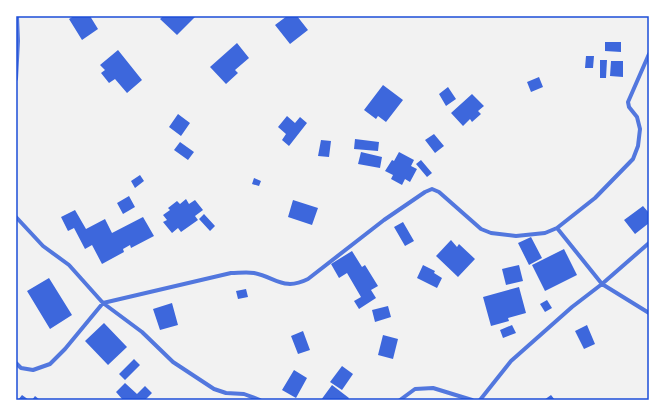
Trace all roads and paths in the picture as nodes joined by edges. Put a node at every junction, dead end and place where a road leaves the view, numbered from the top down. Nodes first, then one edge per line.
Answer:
1 (18, 17) edge
2 (649, 54) edge
3 (16, 79) edge
4 (16, 217) edge
5 (557, 228) junction
6 (649, 243) edge
7 (602, 284) junction
8 (103, 303) junction
9 (649, 313) edge
10 (16, 363) edge
11 (260, 400) edge
12 (400, 400) edge
13 (472, 400) edge
14 (480, 400) edge

1 - 3 street
2 - 5 street
4 - 8 street
5 - 7 street
5 - 8 street
6 - 7 street
7 - 9 street
7 - 14 street
8 - 10 street
8 - 11 street
12 - 13 street

